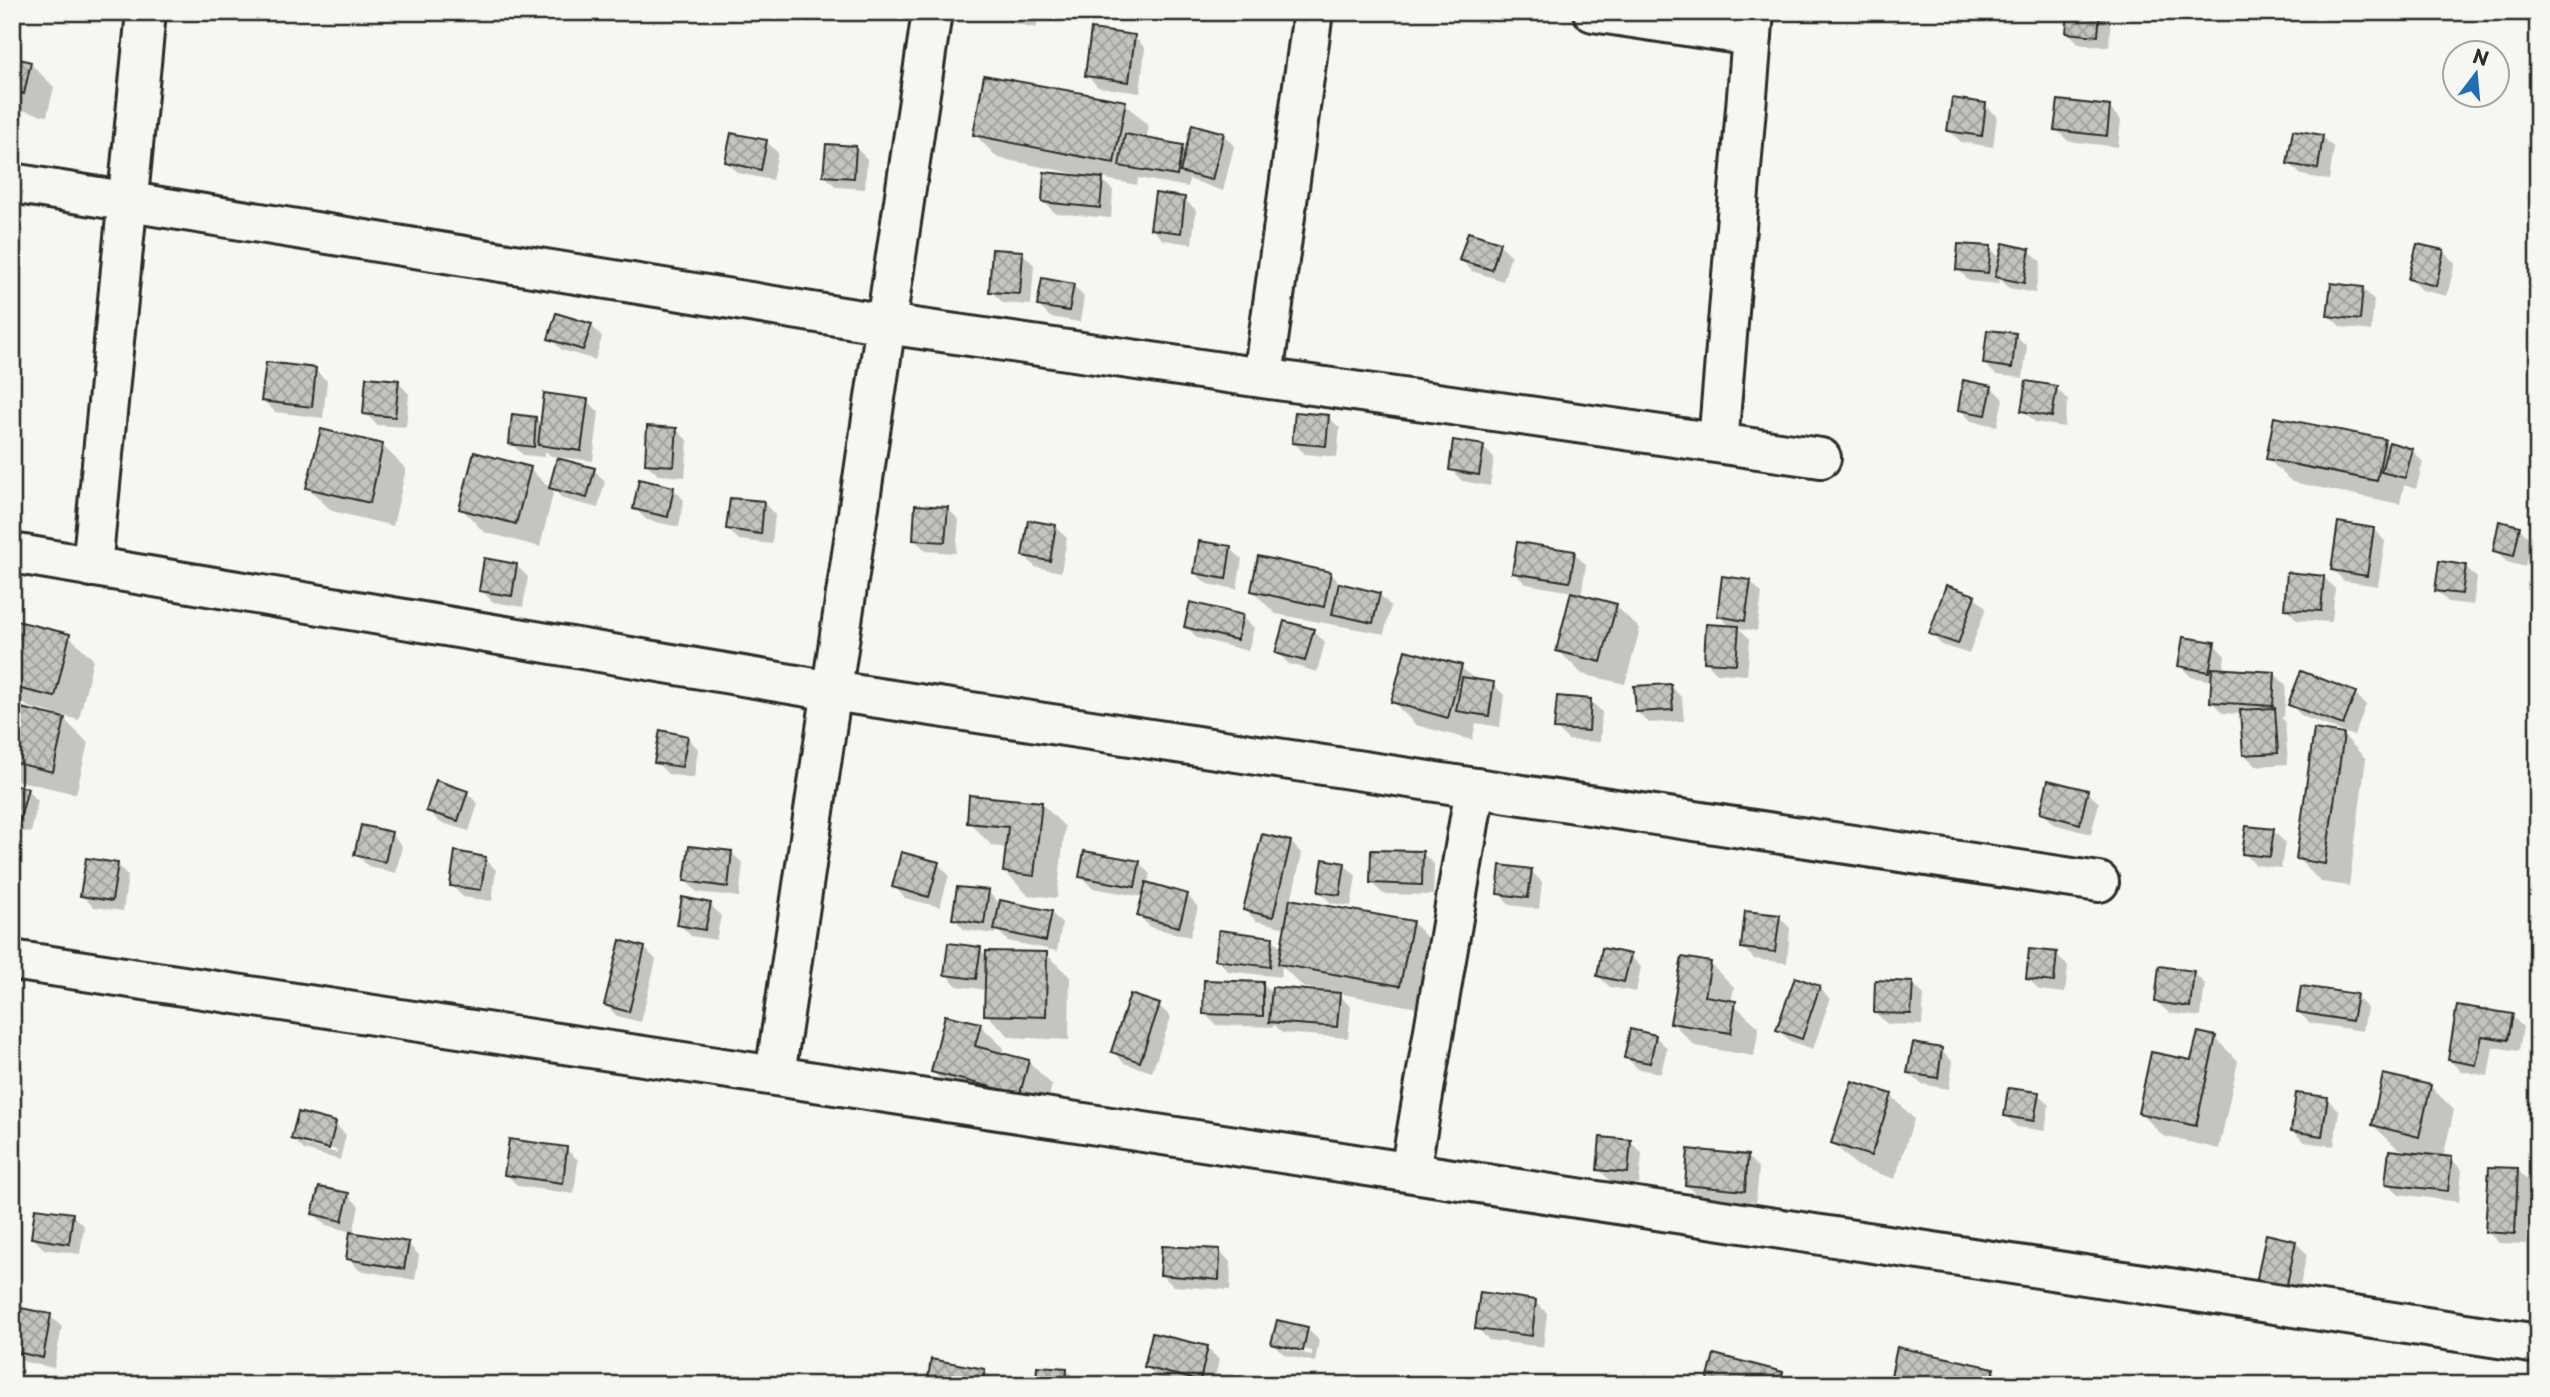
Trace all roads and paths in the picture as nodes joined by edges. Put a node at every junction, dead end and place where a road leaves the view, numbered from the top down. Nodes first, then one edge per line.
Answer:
1 (146, 12) edge
2 (932, 12) edge
3 (1313, 12) edge
4 (1593, 12) edge
5 (1753, 24) edge
6 (12, 183) edge
7 (127, 201) junction
8 (886, 324) junction
9 (1263, 377) junction
10 (1717, 443) junction
11 (1821, 458) dead end
12 (12, 553) edge
13 (92, 566) junction
14 (832, 691) junction
15 (1475, 788) junction
16 (2099, 883) dead end
17 (12, 960) edge
18 (775, 1075) junction
19 (1410, 1172) junction
20 (2538, 1344) edge

1 - 7 street
2 - 8 street
3 - 9 street
4 - 5 street
5 - 10 street
6 - 7 street
7 - 8 street
7 - 13 street
8 - 9 street
8 - 14 street
9 - 10 street
10 - 11 street
12 - 13 street
13 - 14 street
14 - 15 street
14 - 18 street
15 - 16 street
15 - 19 street
17 - 18 street
18 - 19 street
19 - 20 street

